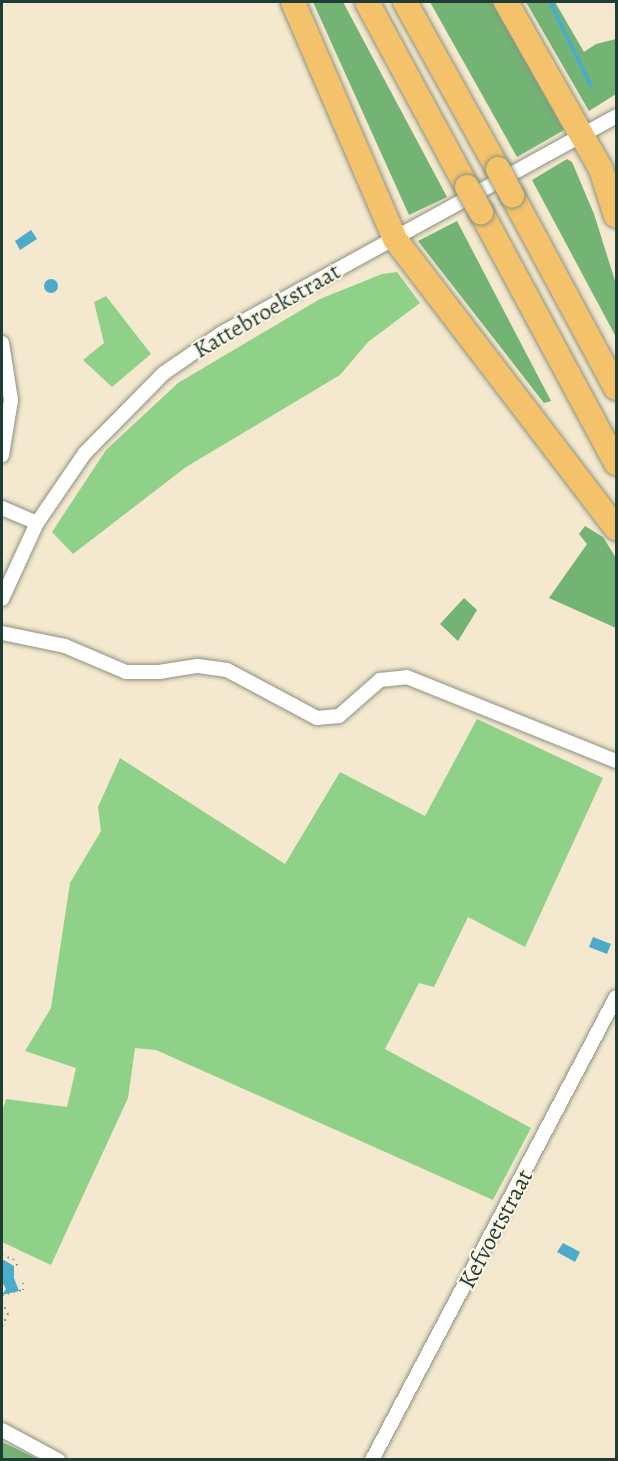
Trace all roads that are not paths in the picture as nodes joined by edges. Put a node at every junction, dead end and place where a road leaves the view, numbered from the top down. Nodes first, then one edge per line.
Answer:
1 (293, 2) edge
2 (367, 2) edge
3 (405, 2) edge
4 (506, 2) edge
5 (616, 116) edge
6 (582, 136) junction
7 (616, 216) edge
8 (395, 239) junction
9 (2, 343) edge
10 (616, 388) edge
11 (2, 455) edge
12 (616, 463) edge
13 (2, 508) edge
14 (37, 523) junction
15 (616, 528) edge
16 (2, 599) edge
17 (2, 633) edge
18 (616, 761) edge
19 (616, 997) edge
20 (2, 1430) edge
21 (58, 1460) edge
22 (372, 1460) edge

1 - 8 highway
2 - 12 highway, bridge
3 - 10 highway, bridge
4 - 6 highway
5 - 6 street, Kattebroekstraat
6 - 7 highway
6 - 8 street, Kattebroekstraat
8 - 14 street, Kattebroekstraat
8 - 15 highway
9 - 11 street
13 - 14 street
14 - 16 street, Kattebroekstraat
17 - 18 street
19 - 22 street, Kefvoetstraat
20 - 21 street

